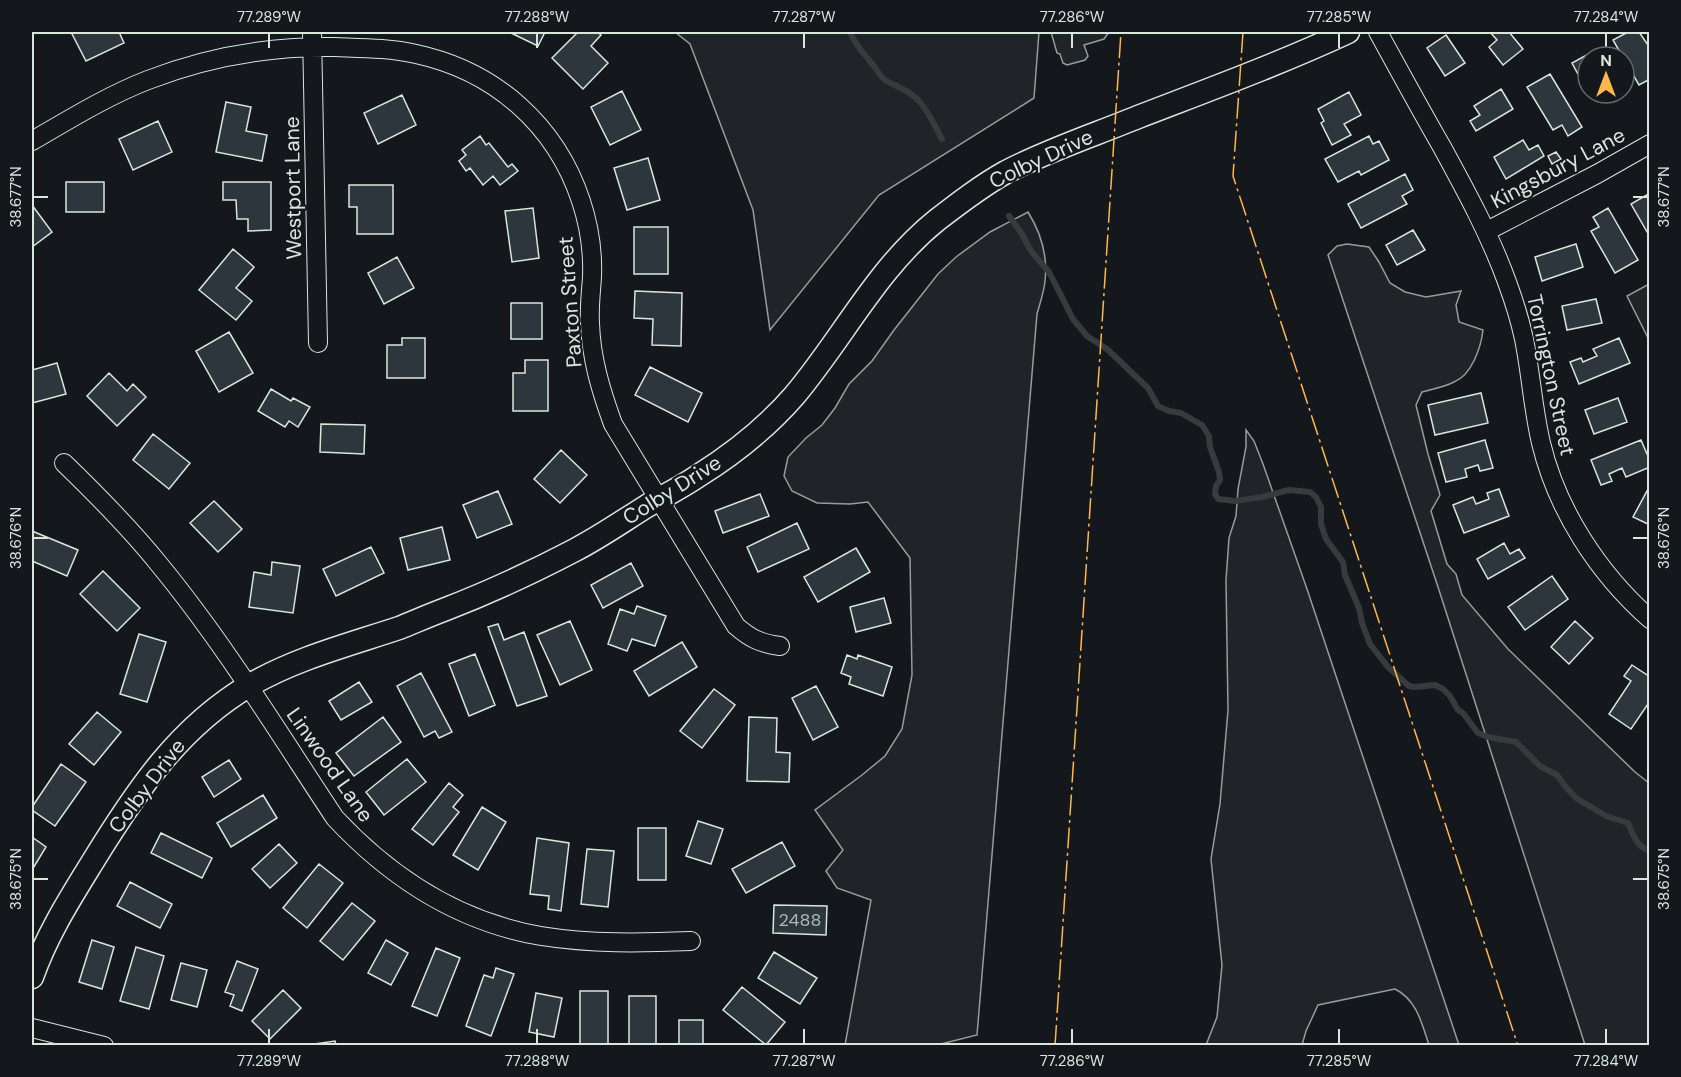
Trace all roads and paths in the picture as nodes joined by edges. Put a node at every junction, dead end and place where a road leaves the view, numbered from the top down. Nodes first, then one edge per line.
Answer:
1 (1348, 32) edge
2 (1378, 32) edge
3 (313, 39) edge
4 (32, 141) edge
5 (1650, 144) edge
6 (1487, 231) junction
7 (318, 343) dead end
8 (64, 463) dead end
9 (659, 499) junction
10 (1646, 608) edge
11 (780, 646) dead end
12 (248, 686) junction
13 (691, 941) dead end
14 (32, 976) edge
15 (32, 1028) edge
16 (104, 1046) edge

1 - 9 street, Colby Drive
2 - 6 street, Torrington Street
3 - 4 street, Paxton Street
3 - 7 street, Westport Lane
3 - 9 street, Paxton Street
5 - 6 street, Kingsbury Lane
6 - 10 street, Torrington Street
8 - 12 street, Linwood Lane
9 - 11 street, Paxton Street
9 - 12 street, Colby Drive
12 - 13 street, Linwood Lane
12 - 14 street, Colby Drive
15 - 16 street

